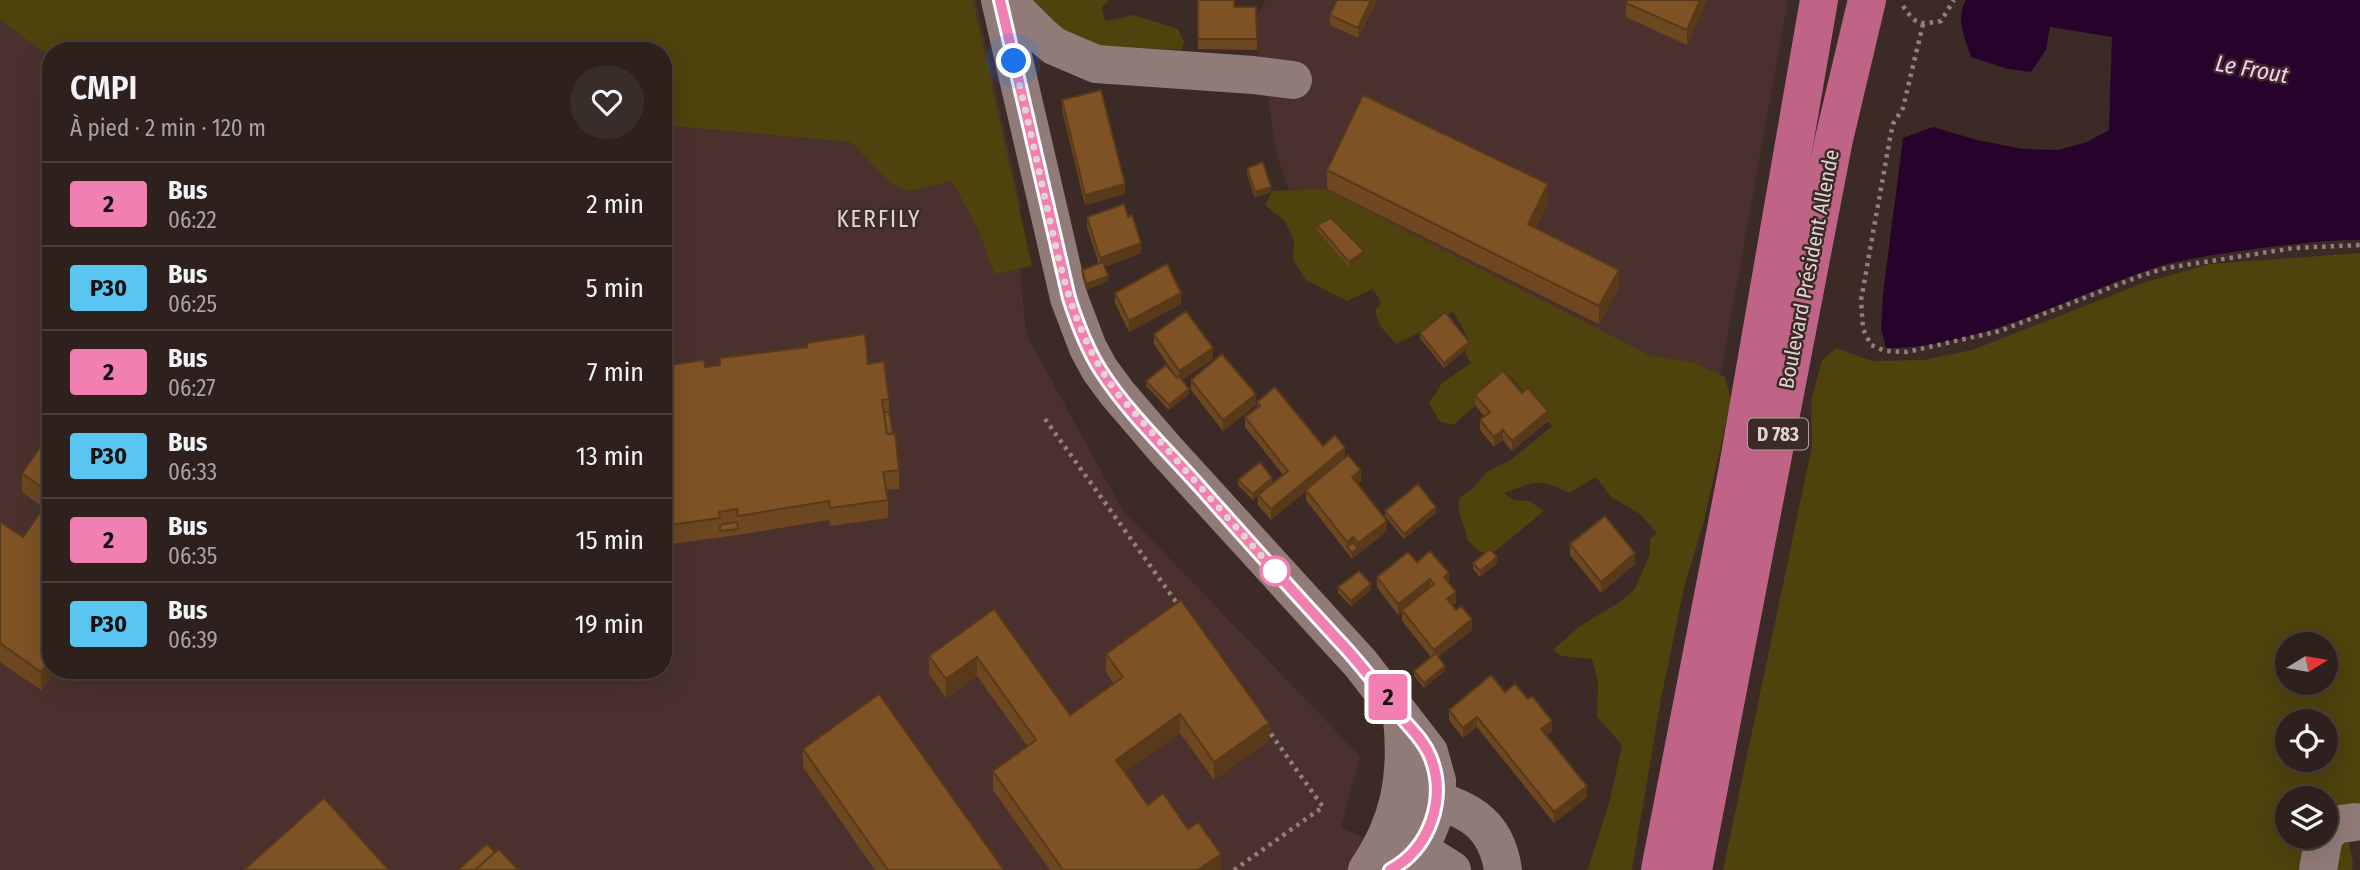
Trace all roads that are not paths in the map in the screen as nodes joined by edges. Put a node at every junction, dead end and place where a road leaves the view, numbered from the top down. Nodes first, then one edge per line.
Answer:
1 (1819, 0) edge
2 (1867, 0) edge
3 (1002, 6) edge
4 (1293, 80) dead end
5 (1402, 718) junction
6 (1401, 789) junction
7 (1437, 800) junction
8 (1399, 849) edge
9 (2327, 849) edge
10 (1367, 870) edge
11 (1452, 870) edge
12 (1503, 870) edge
13 (1660, 870) edge
14 (1693, 870) edge
15 (2318, 870) edge

1 - 13 main road, Boulevard Président Allende / D 783
2 - 14 main road, Boulevard Président Allende / D 783
3 - 4 street
3 - 5 street
5 - 6 street
5 - 7 street
6 - 7 street
6 - 8 street
7 - 8 street
7 - 12 street
8 - 10 street
8 - 11 street
9 - 15 street

